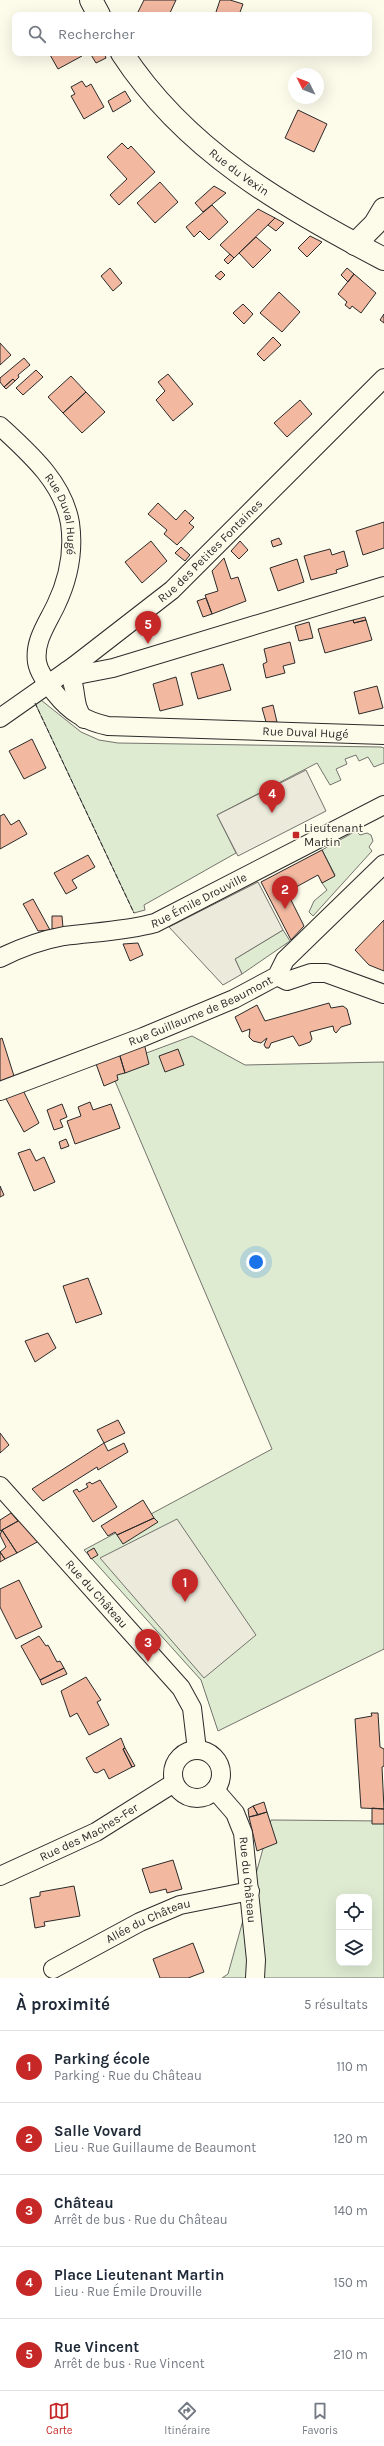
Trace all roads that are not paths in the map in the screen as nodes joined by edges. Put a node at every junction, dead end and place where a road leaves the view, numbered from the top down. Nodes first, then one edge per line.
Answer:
1 (124, 56) edge
2 (384, 208) edge
3 (355, 244) junction
4 (384, 259) edge
5 (384, 378) edge
6 (0, 426) edge
7 (384, 586) edge
8 (70, 668) junction
9 (48, 684) junction
10 (0, 718) edge
11 (84, 719) junction
12 (384, 736) edge
13 (384, 805) edge
14 (384, 864) edge
15 (0, 958) edge
16 (277, 976) junction
17 (384, 994) edge
18 (0, 1091) edge
19 (0, 1486) edge
20 (197, 1750) junction
21 (174, 1783) junction
22 (215, 1790) junction
23 (0, 1876) edge
24 (250, 1891) junction
25 (53, 1969) dead end
26 (255, 1978) edge

1 - 3 main road, Rue du Vexin
2 - 3 main road
3 - 4 main road, Rue du Vexin
5 - 8 street, Rue des Petites Fontaines
6 - 9 street, Rue Duval Hugé
7 - 8 street
8 - 9 street, Rue des Petites Fontaines
8 - 11 street
9 - 10 street, Rue des Petites Fontaines
9 - 11 street, Rue Duval Hugé
11 - 12 street, Rue Duval Hugé
13 - 15 street, Rue Émile Drouville
14 - 16 street, Rue Guillaume de Beaumont
16 - 17 street
16 - 18 street, Rue Guillaume de Beaumont
19 - 20 street, Rue du Château
20 - 21 street
20 - 22 street
21 - 22 street
21 - 23 street, Rue des Maches-Fer
22 - 24 street, Rue du Château
24 - 25 street, Allée du Château
24 - 26 street, Rue du Château

